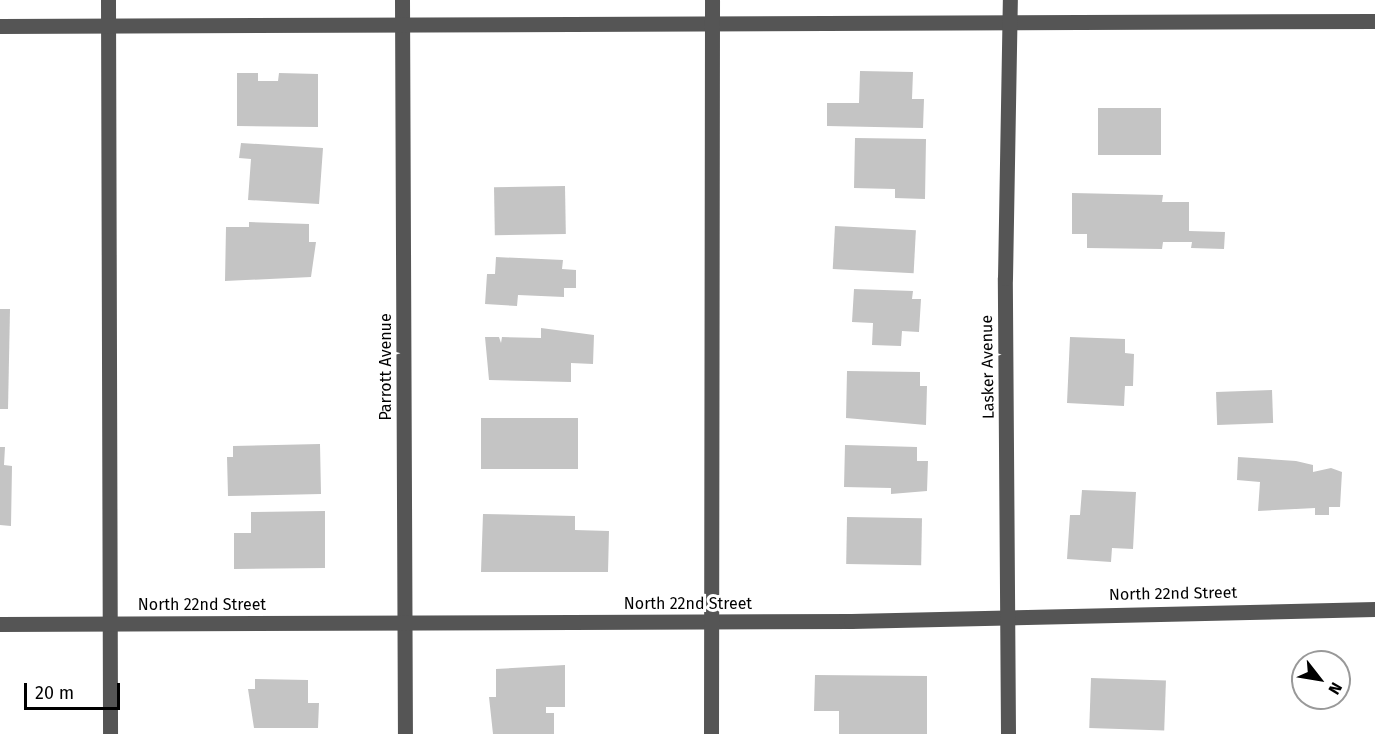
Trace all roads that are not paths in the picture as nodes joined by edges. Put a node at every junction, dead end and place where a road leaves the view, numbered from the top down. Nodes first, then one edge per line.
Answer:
1 (108, 0) edge
2 (402, 0) edge
3 (712, 0) edge
4 (1010, 0) edge
5 (1375, 21) edge
6 (713, 23) junction
7 (402, 25) junction
8 (1010, 25) junction
9 (0, 26) edge
10 (108, 26) junction
11 (1375, 609) edge
12 (1008, 615) junction
13 (712, 622) junction
14 (405, 623) junction
15 (0, 624) edge
16 (111, 624) junction
17 (110, 734) edge
18 (405, 734) edge
19 (711, 734) edge
20 (1008, 734) edge

1 - 10 street
2 - 7 street, Parrott Avenue
3 - 6 street
4 - 8 street, Lasker Avenue
5 - 8 street
6 - 7 street
6 - 8 street
6 - 13 street
7 - 10 street
7 - 14 street, Parrott Avenue
8 - 12 street, Lasker Avenue
9 - 10 street
10 - 16 street
11 - 12 street, North 22nd Street
12 - 13 street, North 22nd Street
12 - 20 street, Lasker Avenue
13 - 14 street, North 22nd Street
13 - 19 street
14 - 16 street, North 22nd Street
14 - 18 street, Parrott Avenue
15 - 16 street, North 22nd Street
16 - 17 street

